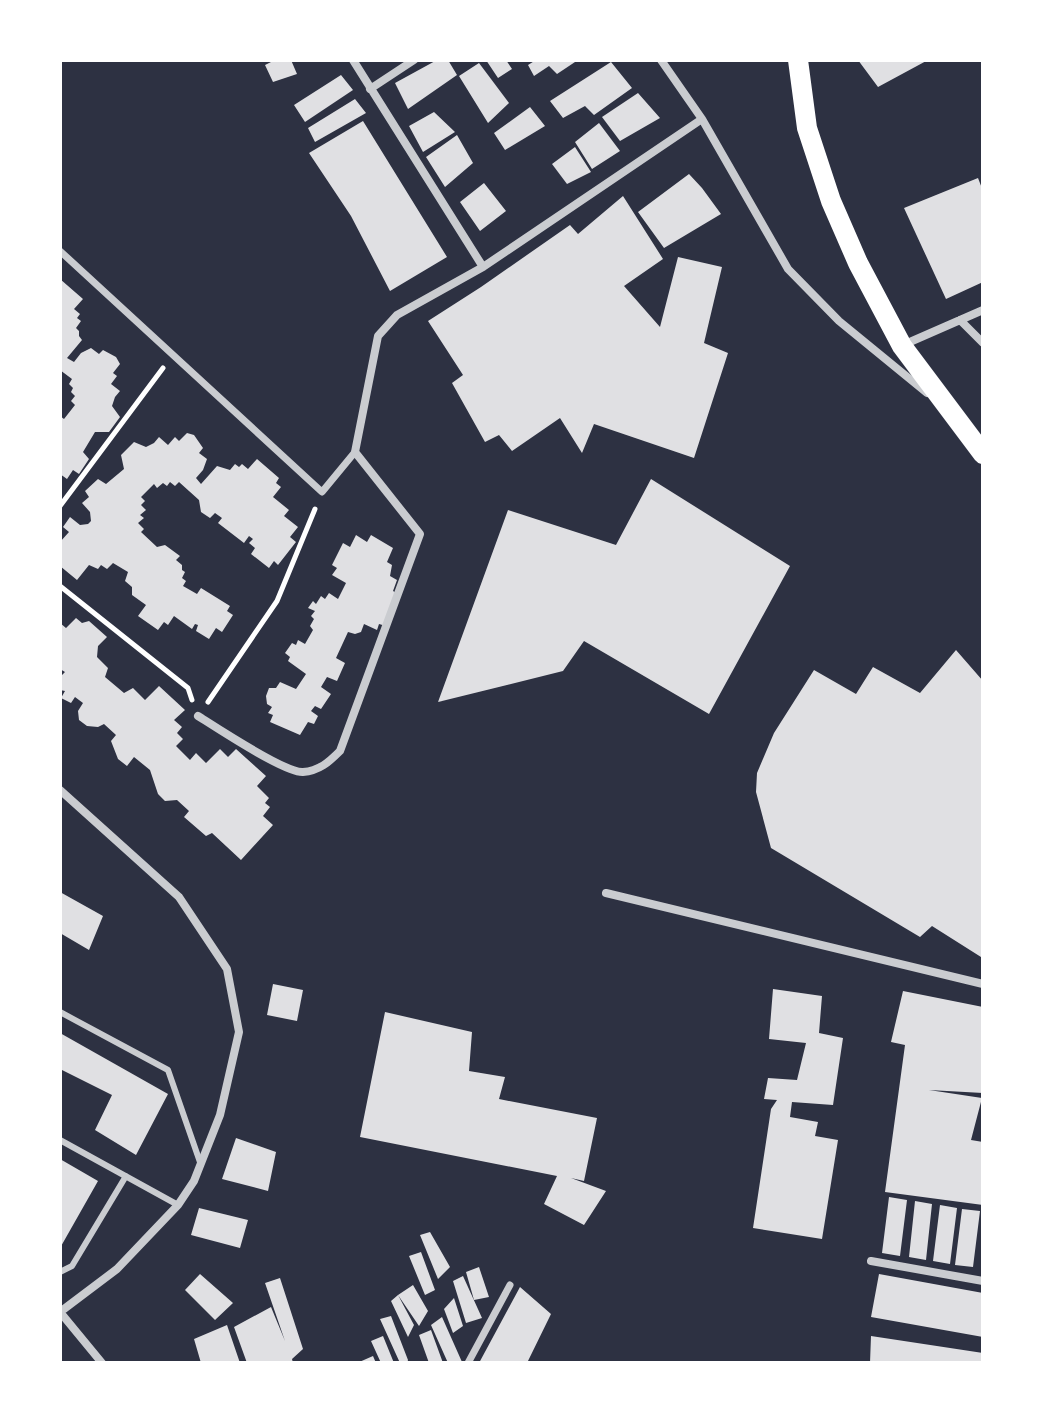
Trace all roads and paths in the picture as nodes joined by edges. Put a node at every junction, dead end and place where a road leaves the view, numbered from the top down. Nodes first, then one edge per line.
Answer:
1 (353, 60) edge
2 (414, 60) edge
3 (661, 60) edge
4 (798, 60) edge
5 (370, 89) junction
6 (702, 119) junction
7 (60, 251) edge
8 (483, 267) junction
9 (983, 310) edge
10 (960, 320) junction
11 (983, 343) edge
12 (902, 346) junction
13 (173, 354) junction
14 (953, 414) junction
15 (355, 452) junction
16 (983, 454) edge
17 (322, 492) junction
18 (60, 506) edge
19 (60, 586) edge
20 (198, 716) junction
21 (60, 790) edge
22 (606, 893) dead end
23 (983, 984) edge
24 (60, 1012) edge
25 (60, 1140) edge
26 (201, 1165) junction
27 (126, 1176) junction
28 (178, 1205) junction
29 (871, 1261) dead end
30 (60, 1272) edge
31 (983, 1281) edge
32 (510, 1285) dead end
33 (60, 1312) edge
34 (102, 1363) edge
35 (468, 1363) edge

1 - 5 street
2 - 5 street
3 - 6 street
4 - 12 main road
5 - 8 street
6 - 8 street
6 - 14 street
7 - 13 street
8 - 15 street
9 - 10 street
10 - 11 street
10 - 12 street
12 - 14 main road
13 - 17 street
13 - 18 path
14 - 16 main road
15 - 17 street
15 - 20 street
17 - 20 path
19 - 20 path
21 - 26 street
22 - 23 street
24 - 26 lane
25 - 27 lane
26 - 28 street
27 - 28 lane
27 - 30 lane
28 - 33 street
29 - 31 street
32 - 35 street
33 - 34 street

